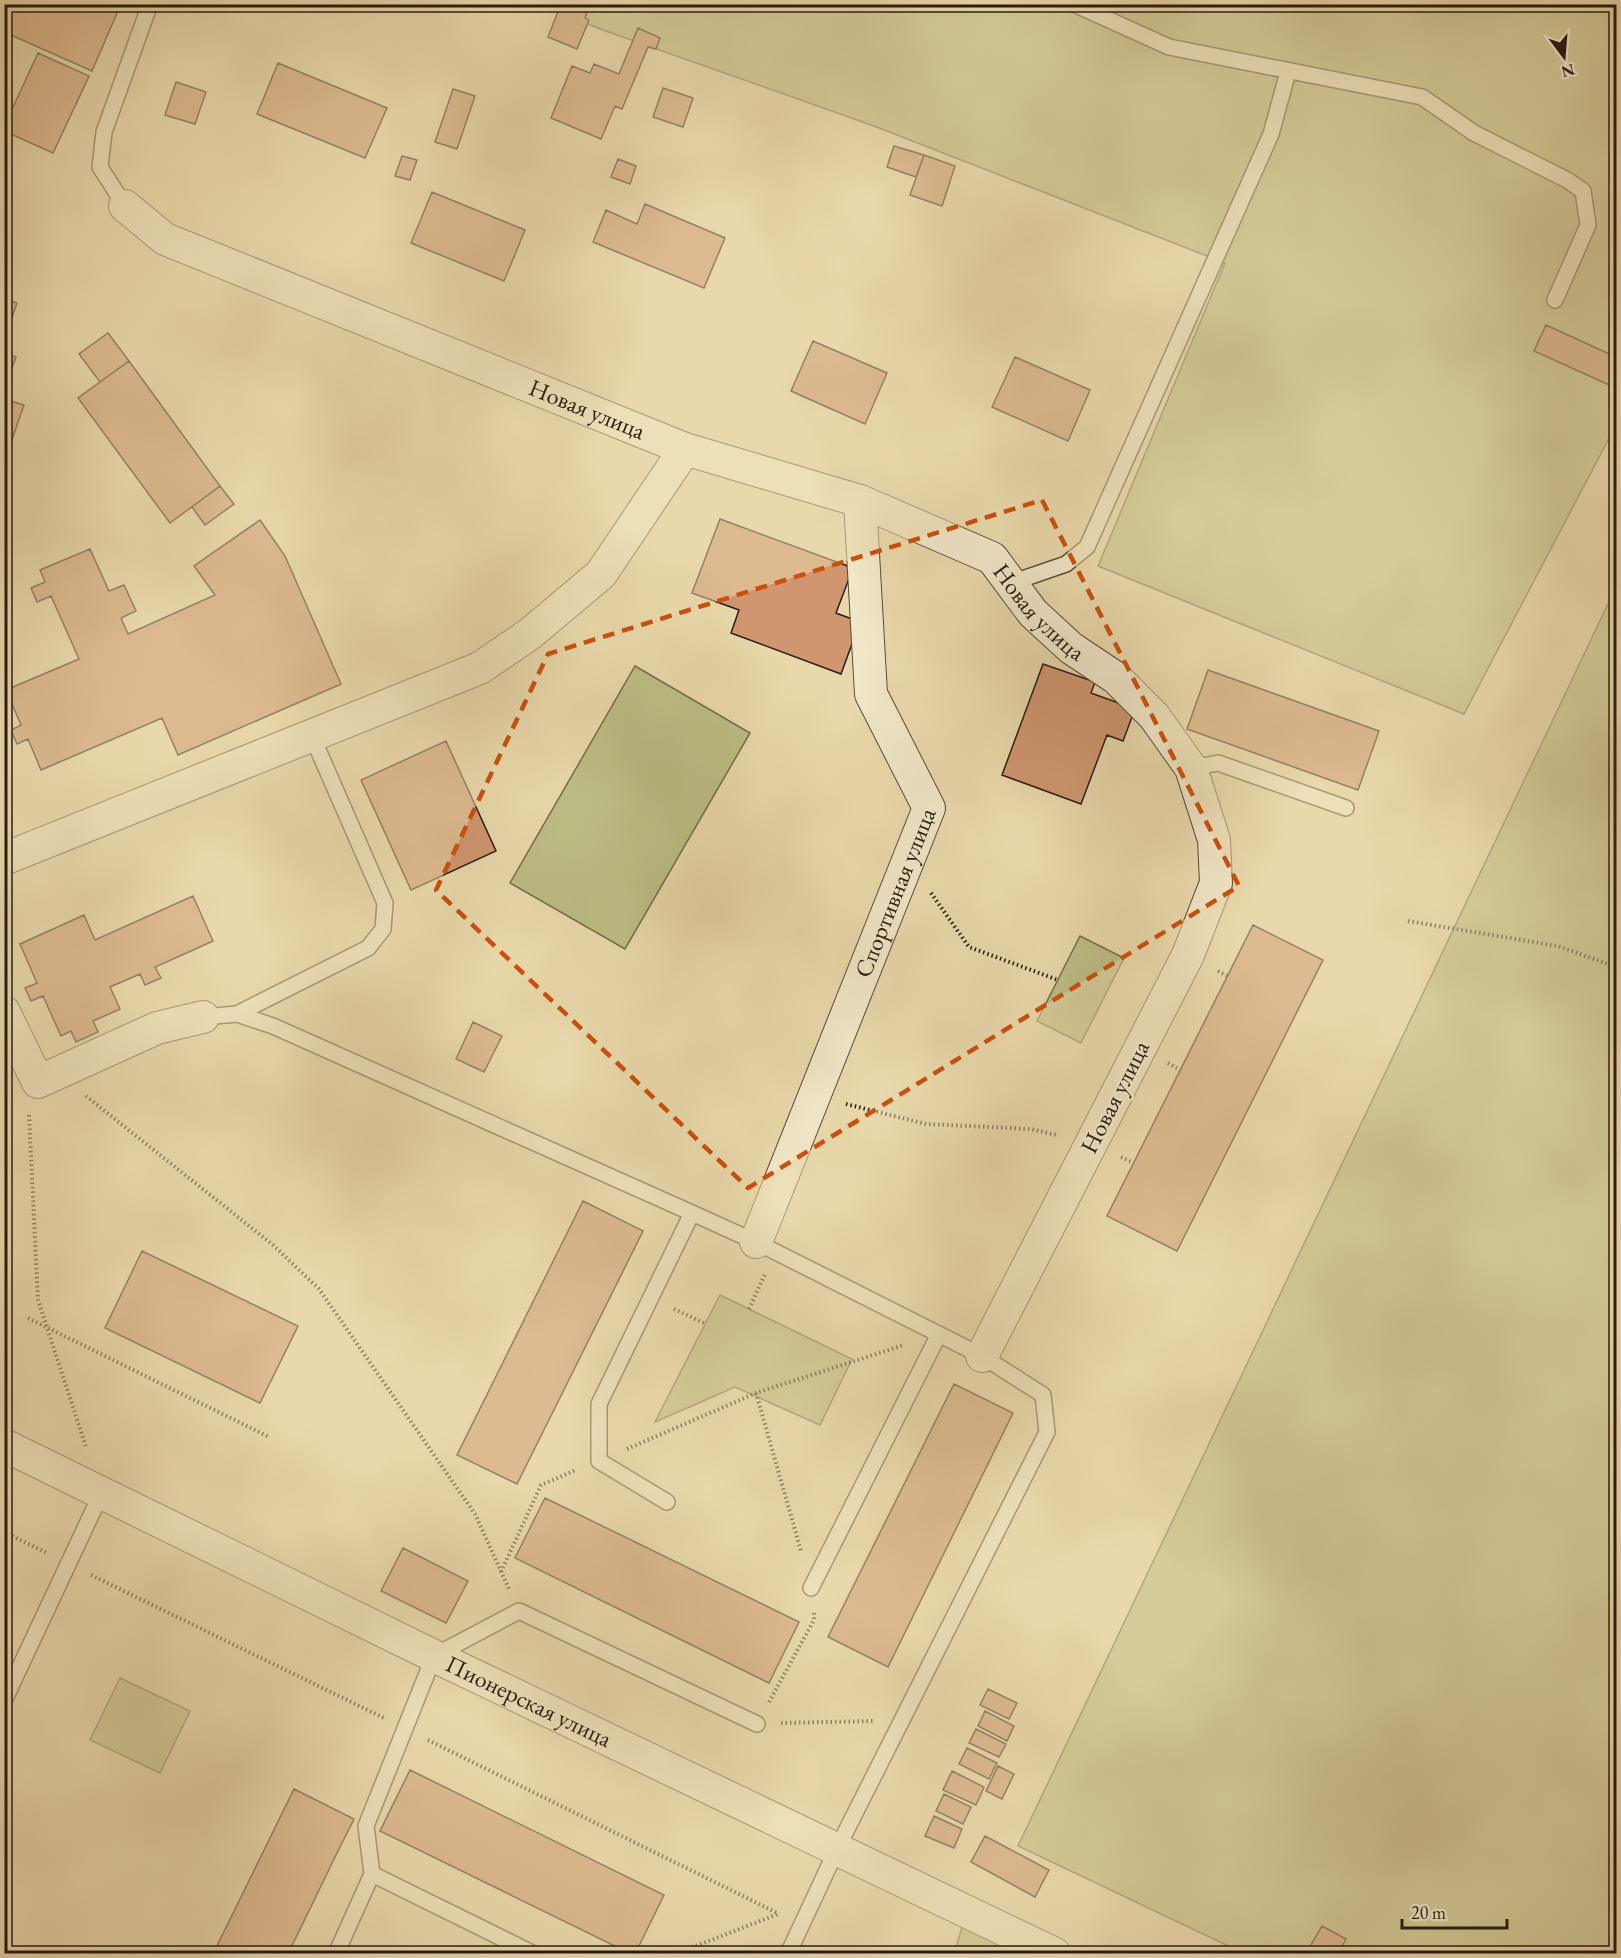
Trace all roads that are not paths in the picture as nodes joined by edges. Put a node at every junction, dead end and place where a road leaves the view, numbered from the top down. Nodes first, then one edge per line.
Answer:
1 (150, 4) edge
2 (1074, 4) edge
3 (1288, 72) junction
4 (125, 206) joint
5 (1555, 300) dead end
6 (686, 449) junction
7 (860, 501) junction
8 (1011, 583) junction
9 (312, 736) junction
10 (1191, 768) junction
11 (1346, 808) dead end
12 (4, 859) edge
13 (4, 1012) edge
14 (237, 1014) junction
15 (202, 1017) joint
16 (692, 1213) junction
17 (766, 1247) junction
18 (939, 1334) junction
19 (982, 1356) junction
20 (4, 1445) edge
21 (101, 1494) junction
22 (667, 1502) dead end
23 (811, 1588) road end
24 (434, 1656) junction
25 (4, 1701) edge
26 (757, 1724) road end
27 (837, 1849) junction
28 (372, 1874) junction
29 (336, 1953) edge
30 (534, 1953) edge
31 (788, 1953) edge
32 (1055, 1953) edge

1 - 4 lane
2 - 3 lane
3 - 5 lane
3 - 8 lane
4 - 6 street, Новая улица
6 - 7 street, Новая улица
6 - 9 street
7 - 8 street, Новая улица
7 - 17 street, Спортивная улица
8 - 10 street, Новая улица
9 - 12 street
9 - 14 lane
10 - 11 lane
10 - 19 street, Новая улица
13 - 15 street
14 - 15 lane
14 - 16 lane
16 - 17 lane
16 - 22 lane
17 - 18 lane
18 - 19 lane
18 - 23 lane
19 - 27 lane
20 - 21 street, Пионерская улица
21 - 24 street, Пионерская улица
21 - 25 lane
24 - 26 lane
24 - 27 street, Пионерская улица
24 - 28 lane
27 - 31 lane
27 - 32 street, Пионерская улица
28 - 29 lane
28 - 30 lane

